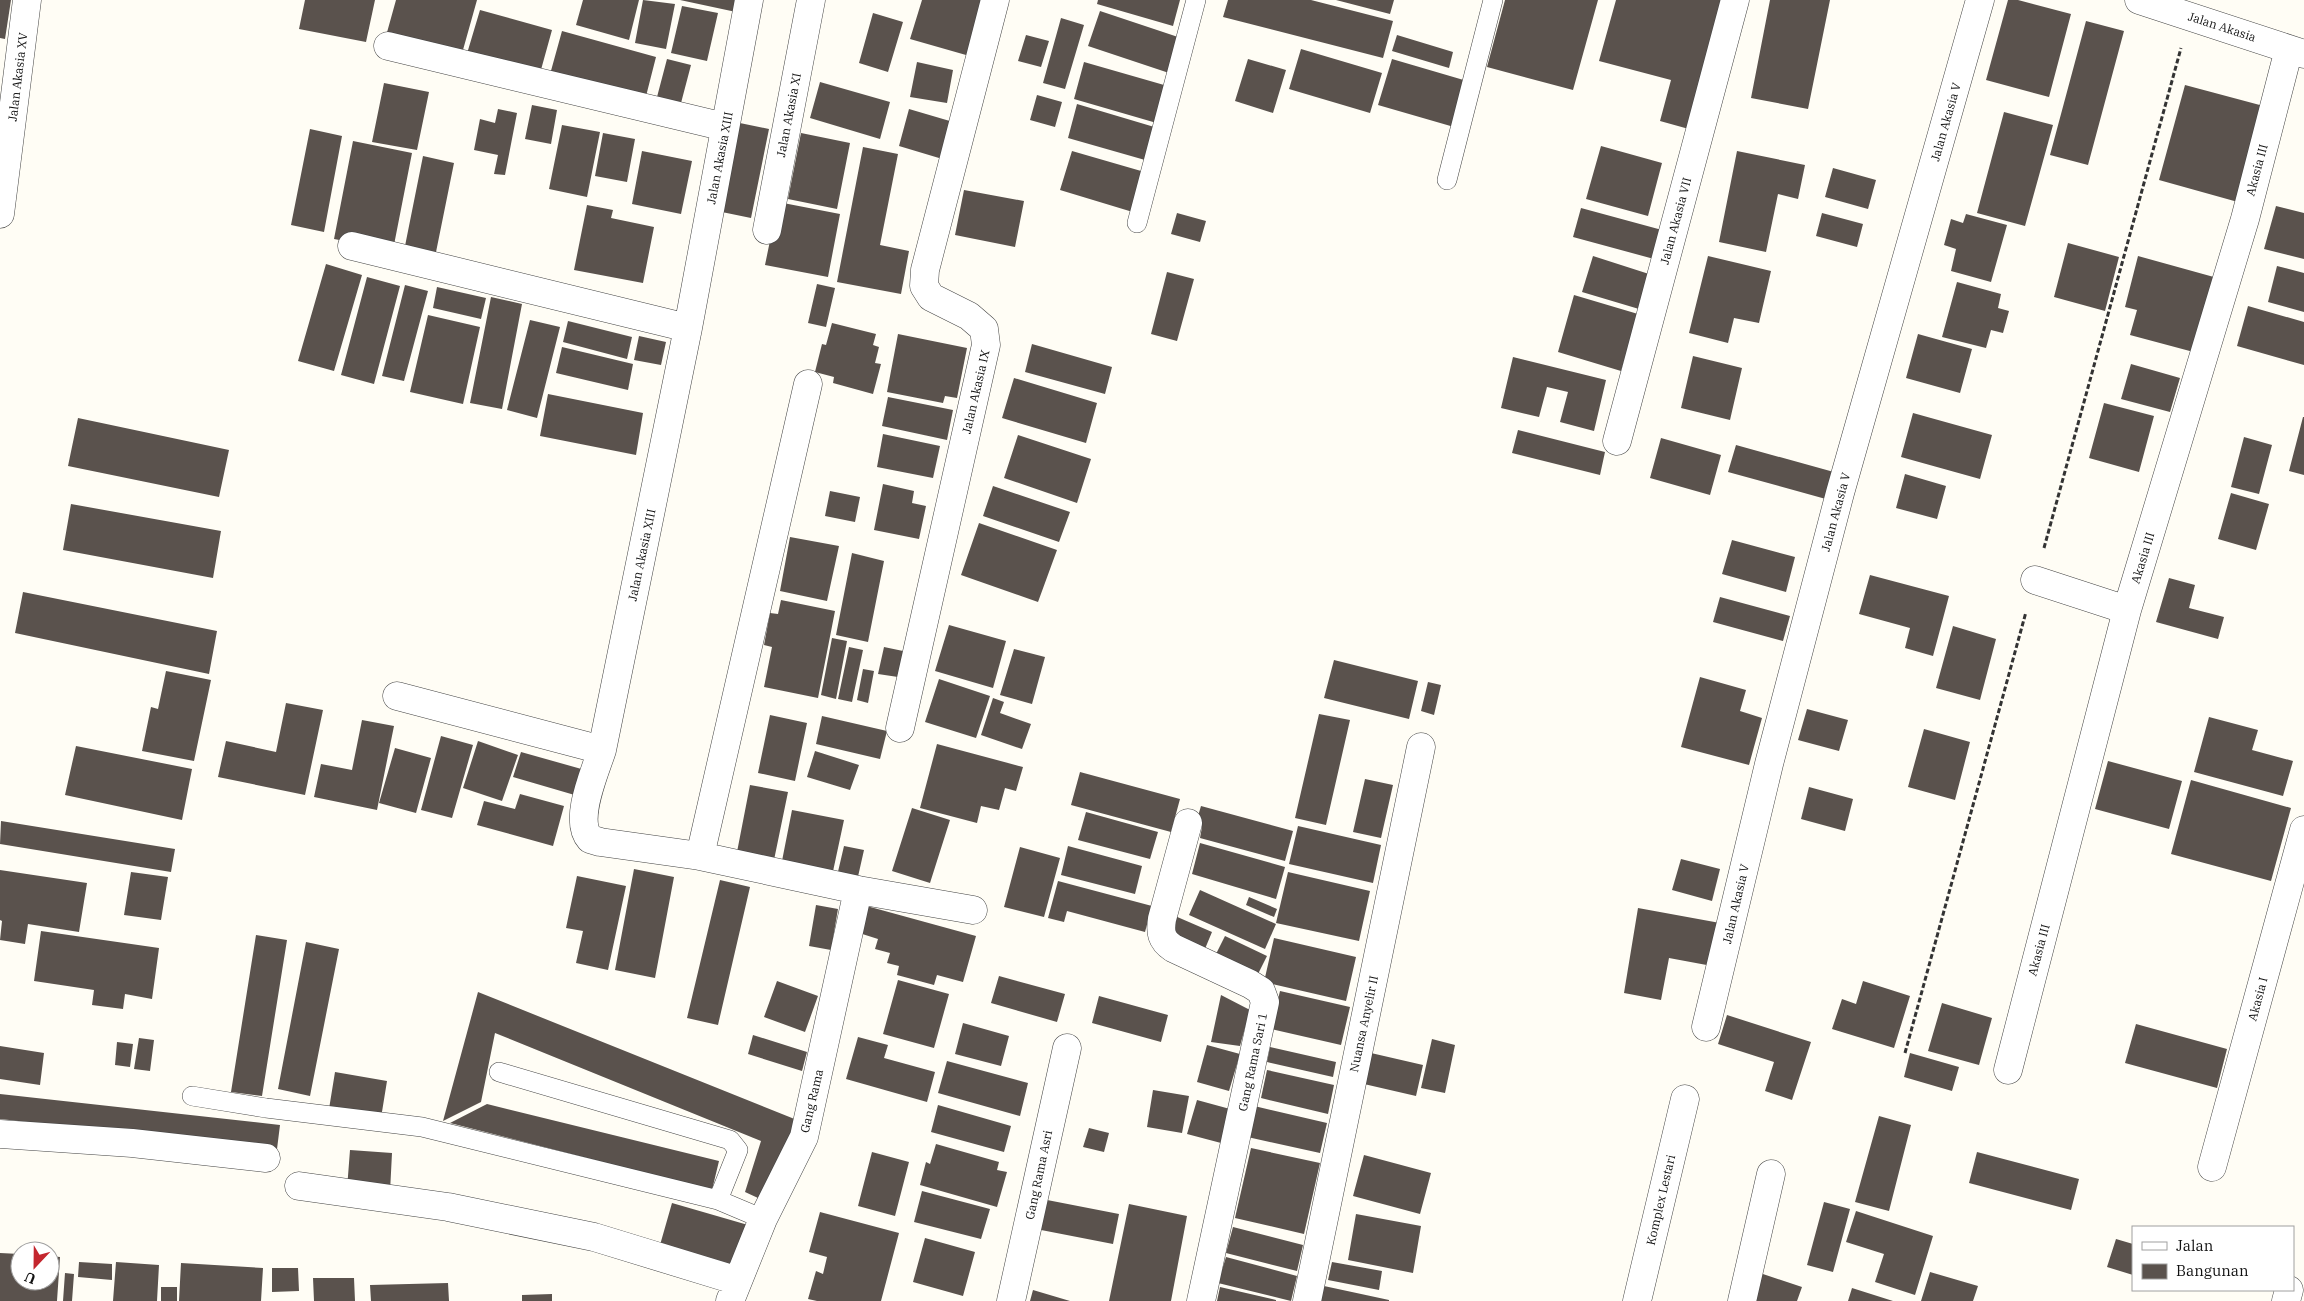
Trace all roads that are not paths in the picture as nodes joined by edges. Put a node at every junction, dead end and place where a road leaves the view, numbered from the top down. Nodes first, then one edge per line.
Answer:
1 (27, 0) edge
2 (749, 0) edge
3 (811, 0) edge
4 (995, 0) edge
5 (1196, 0) edge
6 (1493, 0) edge
7 (1735, 0) edge
8 (1980, 0) edge
9 (2139, 0) edge
10 (388, 46) dead end
11 (2296, 51) edge
12 (725, 127) junction
13 (1447, 180) dead end
14 (2, 181) edge
15 (0, 214) edge
16 (1137, 224) dead end
17 (767, 230) dead end
18 (352, 246) dead end
19 (688, 328) junction
20 (808, 384) dead end
21 (1617, 441) dead end
22 (2035, 580) road end
23 (2127, 610) junction
24 (397, 696) dead end
25 (900, 728) dead end
26 (1421, 747) dead end
27 (602, 750) junction
28 (1188, 823) dead end
29 (2304, 830) edge
30 (700, 856) junction
31 (858, 890) junction
32 (973, 910) dead end
33 (1706, 1027) dead end
34 (1067, 1048) dead end
35 (2008, 1070) dead end
36 (498, 1072) dead end
37 (192, 1096) dead end
38 (1685, 1099) dead end
39 (0, 1134) edge
40 (266, 1158) dead end
41 (2212, 1168) dead end
42 (1771, 1174) dead end
43 (299, 1186) dead end
44 (718, 1200) junction
45 (763, 1219) junction
46 (734, 1291) edge
47 (1011, 1301) edge
48 (1201, 1301) edge
49 (1307, 1301) edge
50 (1637, 1301) edge
51 (1742, 1301) edge

1 - 14 street, Jalan Akasia XV
2 - 12 street, Jalan Akasia XIII
3 - 17 street, Jalan Akasia XI
4 - 25 street, Jalan Akasia IX
5 - 16 lane
6 - 13 lane
7 - 21 street, Jalan Akasia VII
8 - 33 street, Jalan Akasia V
9 - 11 street, Jalan Akasia
10 - 12 street
11 - 23 street, Akasia III
12 - 19 street, Jalan Akasia XIII
14 - 15 street, Jalan Akasia XV
18 - 19 street
19 - 27 street, Jalan Akasia XIII
20 - 30 street
22 - 23 street
23 - 35 street, Akasia III
24 - 27 street
26 - 49 street, Nuansa Anyelir II
27 - 30 street, Jalan Akasia XIII
28 - 48 street, Gang Rama Sari 1
29 - 41 street, Akasia I
30 - 31 street, Jalan Akasia XIII
31 - 32 street, Jalan Akasia XIII
31 - 45 street, Gang Rama
34 - 47 street, Gang Rama Asri
36 - 44 lane
37 - 44 lane
38 - 50 street, Komplex Lestari
39 - 40 street
42 - 51 street
43 - 46 street
44 - 45 lane
45 - 46 street, Gang Rama

